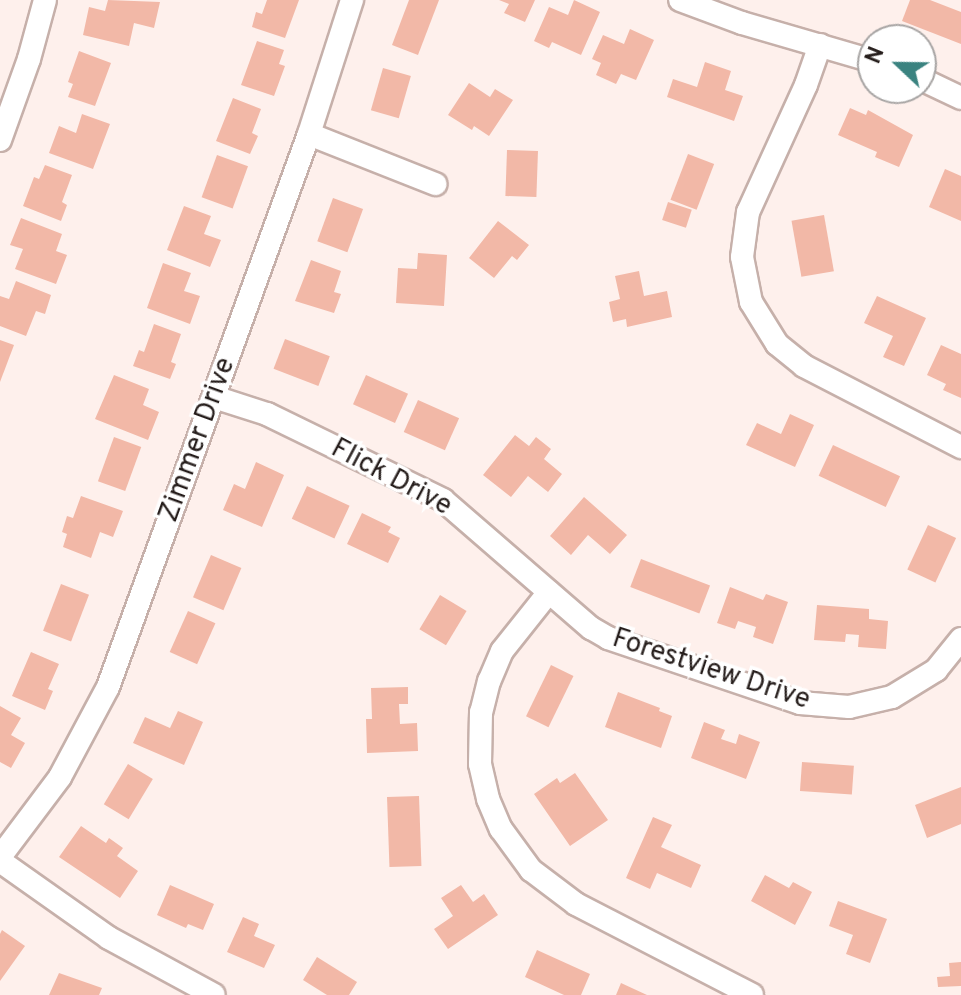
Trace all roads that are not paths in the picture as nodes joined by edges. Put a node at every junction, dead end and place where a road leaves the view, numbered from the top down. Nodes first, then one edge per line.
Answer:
1 (45, 0) edge
2 (352, 0) edge
3 (680, 0) edge
4 (820, 45) junction
5 (857, 56) edge
6 (937, 87) edge
7 (961, 98) edge
8 (309, 134) junction
9 (0, 140) edge
10 (435, 184) dead end
11 (214, 397) junction
12 (961, 447) edge
13 (549, 592) junction
14 (961, 639) edge
15 (0, 859) edge
16 (214, 995) edge
17 (752, 995) edge

1 - 9 street
2 - 8 street, Zimmer Drive
3 - 4 street
4 - 5 street
4 - 12 street
6 - 7 street
8 - 10 street
8 - 11 street, Zimmer Drive
11 - 13 street, Flick Drive
11 - 15 street, Zimmer Drive
13 - 14 street, Forestview Drive
13 - 17 street
15 - 16 street

